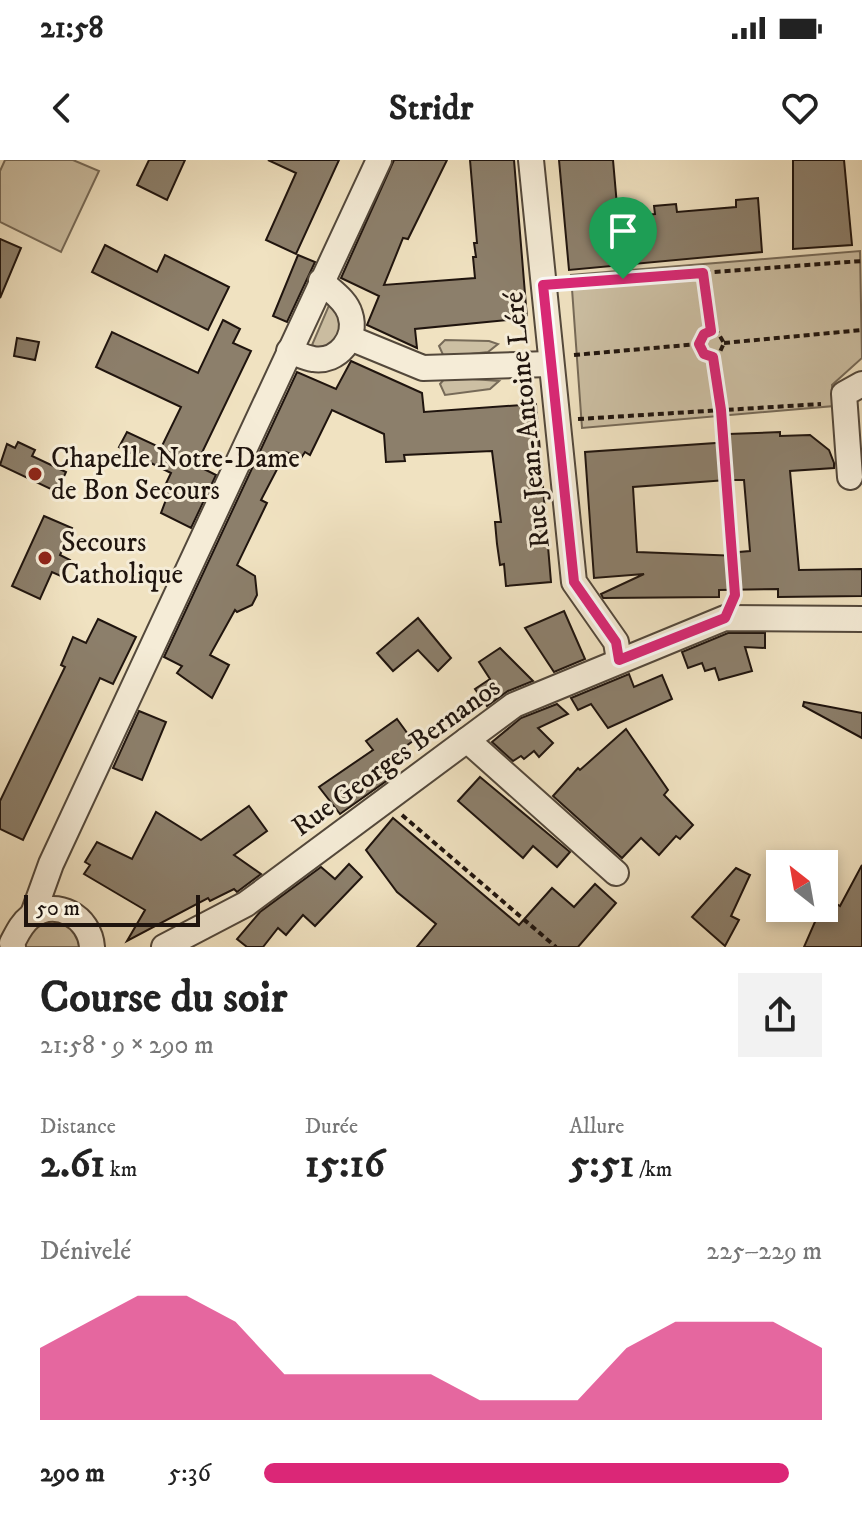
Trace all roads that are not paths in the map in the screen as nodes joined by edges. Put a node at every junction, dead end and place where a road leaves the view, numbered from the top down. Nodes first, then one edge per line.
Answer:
1 (379, 160) edge
2 (531, 160) edge
3 (321, 281) junction
4 (350, 338) junction
5 (289, 351) junction
6 (550, 360) junction
7 (862, 384) edge
8 (850, 477) dead end
9 (862, 619) edge
10 (619, 660) junction
11 (467, 740) junction
12 (616, 873) dead end
13 (33, 914) junction
14 (8, 943) edge
15 (92, 947) edge
16 (164, 947) edge

1 - 3 street
2 - 6 street, Rue Jean-Antoine Léré
3 - 4 street
3 - 5 street
4 - 5 street
4 - 6 street
5 - 13 street
6 - 10 street, Rue Jean-Antoine Léré
7 - 8 street
9 - 10 street, Rue Georges Bernanos
10 - 11 street, Rue Georges Bernanos
11 - 12 street
11 - 16 street, Rue Georges Bernanos
13 - 14 street
13 - 15 street

